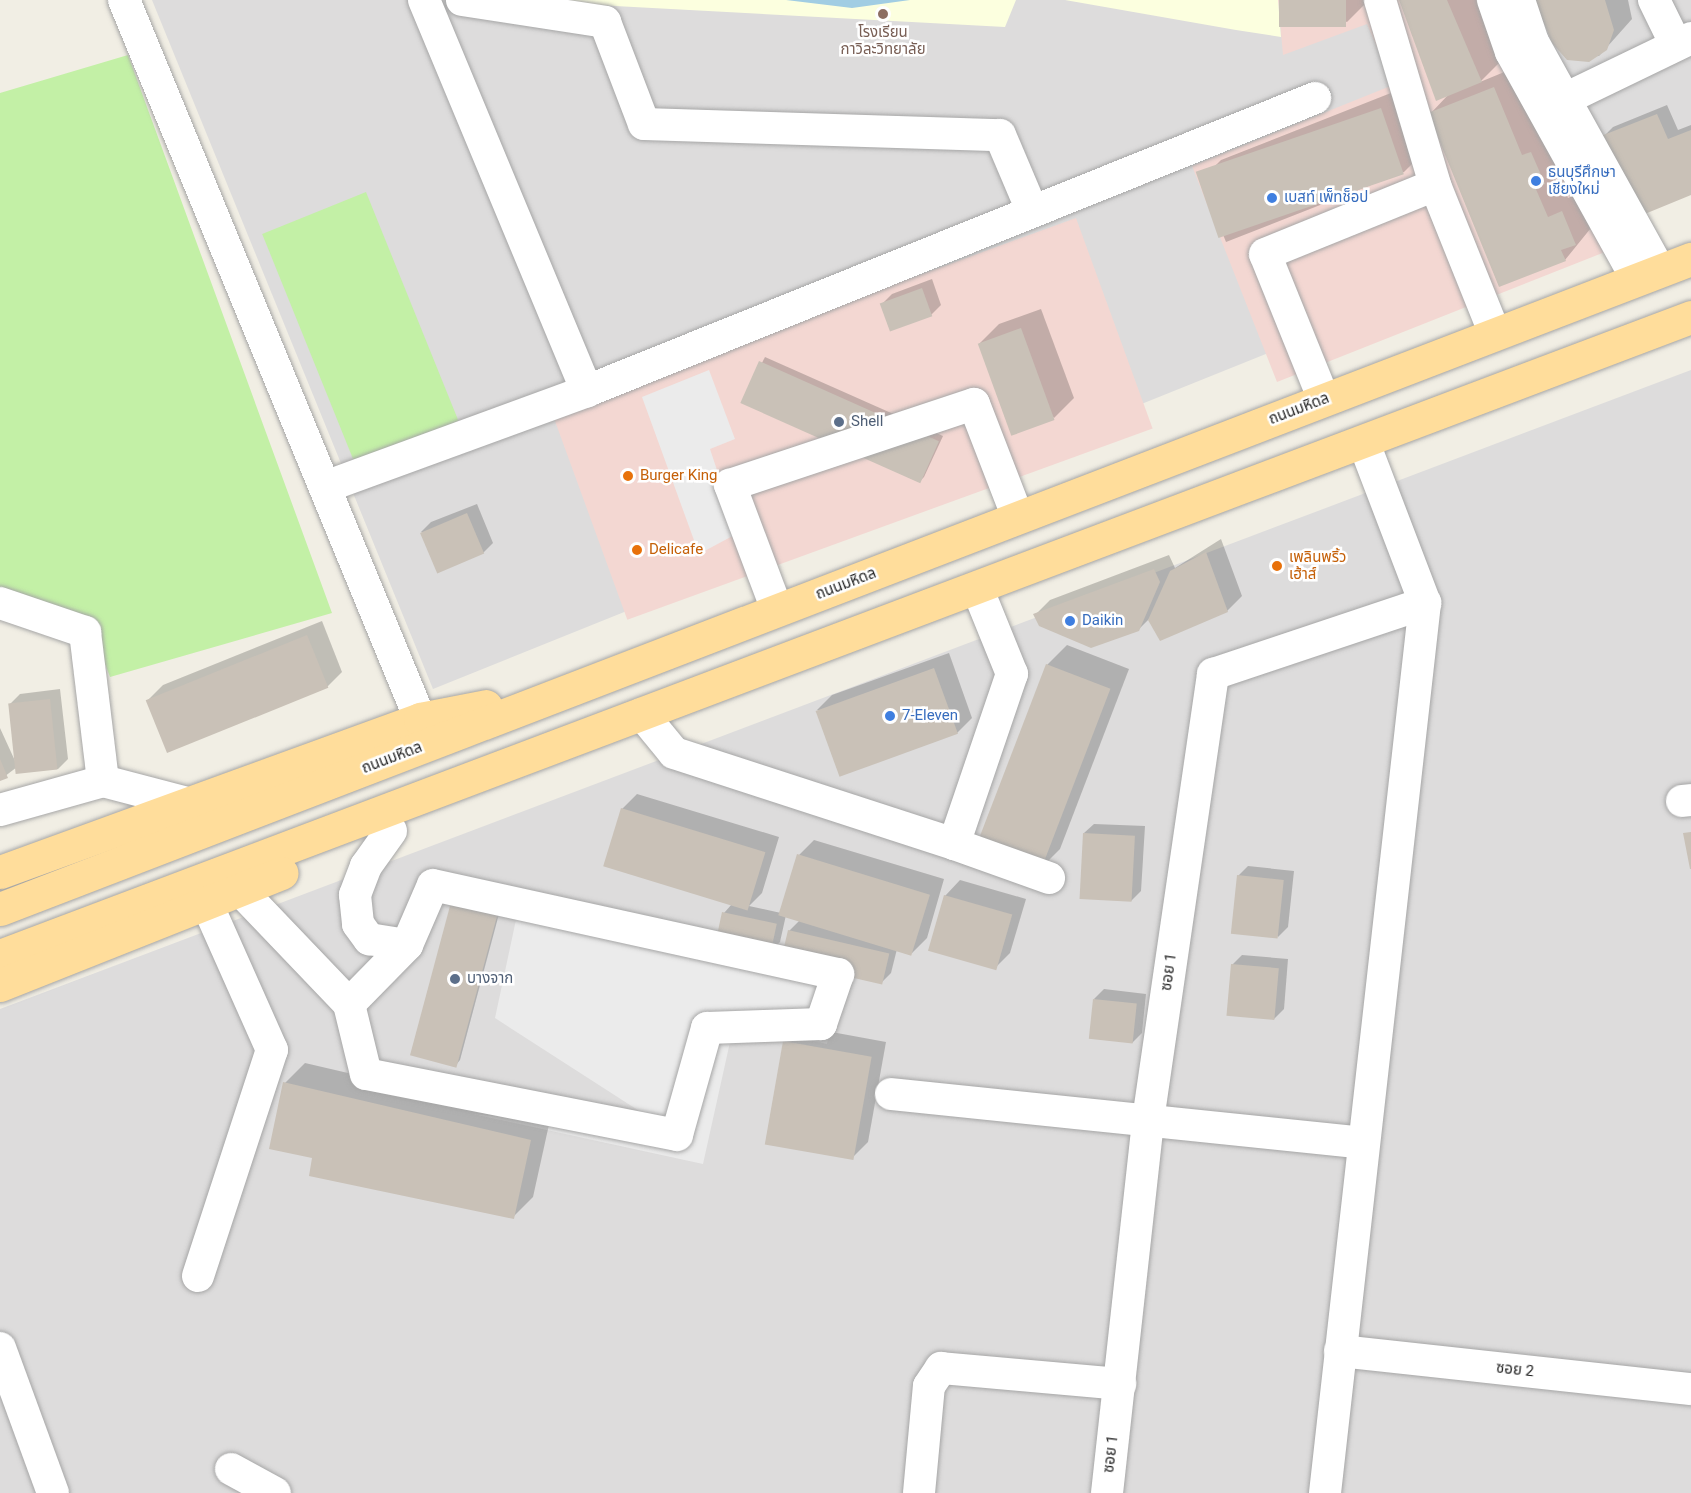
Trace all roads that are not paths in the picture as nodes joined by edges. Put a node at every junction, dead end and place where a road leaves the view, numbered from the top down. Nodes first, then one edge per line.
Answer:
1 (124, 0) edge
2 (424, 0) edge
3 (462, 0) edge
4 (1380, 0) edge
5 (1493, 0) edge
6 (1519, 0) edge
7 (1654, 0) edge
8 (1684, 42) edge
9 (1315, 98) dead end
10 (1565, 99) junction
11 (1578, 148) junction
12 (1435, 184) junction
13 (1031, 208) junction
14 (1691, 242) edge
15 (1691, 259) edge
16 (1648, 275) junction
17 (1691, 317) edge
18 (1495, 334) junction
19 (587, 391) junction
20 (1324, 400) junction
21 (1364, 443) junction
22 (325, 487) junction
23 (1018, 518) junction
24 (977, 588) junction
25 (0, 603) edge
26 (1425, 603) junction
27 (777, 610) junction
28 (569, 690) junction
29 (642, 714) junction
30 (420, 719) junction
31 (573, 742) junction
32 (103, 781) junction
33 (183, 802) junction
34 (0, 810) edge
35 (392, 831) junction
36 (954, 844) junction
37 (0, 872) edge
38 (1049, 878) dead end
39 (241, 891) junction
40 (207, 904) junction
41 (0, 909) edge
42 (407, 945) junction
43 (0, 956) edge
44 (0, 985) edge
45 (349, 1004) junction
46 (891, 1094) dead end
47 (1148, 1120) junction
48 (1362, 1143) junction
49 (198, 1276) dead end
50 (0, 1348) edge
51 (1340, 1351) junction
52 (1120, 1384) junction
53 (1691, 1389) edge
54 (231, 1469) dead end
55 (53, 1493) edge
56 (275, 1493) edge
57 (919, 1493) edge
58 (1107, 1493) edge
59 (1325, 1493) edge

1 - 22 street
2 - 19 street
3 - 13 street
4 - 12 street
5 - 11 street
6 - 10 street
7 - 8 street
8 - 10 street
9 - 13 street
10 - 11 street
11 - 16 street
12 - 18 street
12 - 20 street
13 - 19 street
14 - 16 main road
15 - 16 main road, ถนนมหิดล
16 - 18 main road, ถนนมหิดล
17 - 21 main road
18 - 20 main road, ถนนมหิดล
19 - 22 street
20 - 23 main road, ถนนมหิดล
21 - 24 main road
21 - 26 street
22 - 30 street
23 - 27 main road, ถนนมหิดล
23 - 27 street
24 - 29 main road
24 - 36 street
25 - 32 street
26 - 47 street, ซอย 1
26 - 48 street
27 - 28 main road, ถนนมหิดล
28 - 30 main road
28 - 41 main road, ถนนมหิดล
29 - 31 main road
29 - 36 street
30 - 33 main road
31 - 35 main road
31 - 43 main road
32 - 33 street
32 - 34 street
33 - 37 main road
35 - 39 main road
35 - 42 street
36 - 38 street
39 - 40 main road
39 - 45 street
40 - 44 main road
40 - 49 street
42 - 45 street
42 - 45 street
46 - 47 street
47 - 48 street
47 - 52 street, ซอย 1
48 - 51 street
50 - 55 street
51 - 53 street, ซอย 2
51 - 59 street
52 - 57 street
52 - 58 street, ซอย 1
54 - 56 street

